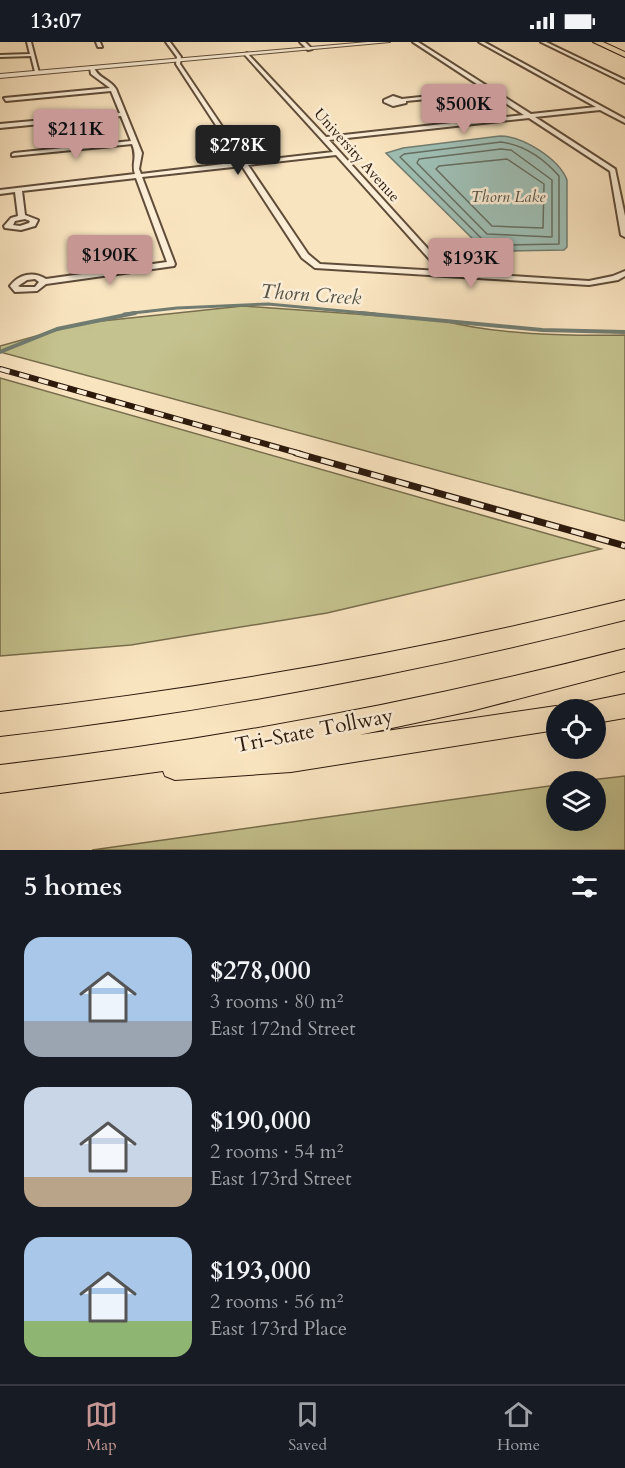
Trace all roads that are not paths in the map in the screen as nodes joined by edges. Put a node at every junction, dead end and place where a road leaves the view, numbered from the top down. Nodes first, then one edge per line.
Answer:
1 (29, 42) edge
2 (168, 42) edge
3 (302, 42) edge
4 (387, 42) edge
5 (415, 42) edge
6 (481, 42) edge
7 (543, 42) edge
8 (597, 42) edge
9 (606, 42) edge
10 (310, 49) junction
11 (625, 53) edge
12 (247, 54) junction
13 (32, 55) junction
14 (0, 56) edge
15 (178, 60) junction
16 (92, 68) junction
17 (38, 72) junction
18 (0, 76) edge
19 (625, 82) edge
20 (113, 90) junction
21 (492, 91) junction
22 (6, 99) dead end
23 (404, 100) dead end
24 (601, 108) junction
25 (123, 114) junction
26 (530, 116) junction
27 (625, 121) edge
28 (0, 126) edge
29 (325, 140) junction
30 (135, 142) junction
31 (337, 153) junction
32 (14, 155) dead end
33 (245, 164) junction
34 (139, 176) junction
35 (18, 190) junction
36 (0, 192) edge
37 (22, 217) dead end
38 (625, 235) edge
39 (623, 274) edge
40 (448, 275) junction
41 (45, 282) dead end
42 (625, 610) edge
43 (625, 660) edge
44 (625, 706) edge
45 (606, 709) edge
46 (0, 718) edge
47 (47, 719) junction
48 (546, 720) edge
49 (0, 724) edge
50 (40, 775) junction
51 (0, 779) edge

1 - 13 street
2 - 15 street
3 - 10 street
4 - 10 street
5 - 21 street
6 - 24 street
7 - 19 street
8 - 11 highway
9 - 11 highway
10 - 12 street
12 - 15 street
12 - 29 street, University Avenue
13 - 14 street
13 - 17 street
15 - 16 street
15 - 33 street
16 - 17 street
16 - 20 street
17 - 18 street
20 - 22 street
20 - 25 street
21 - 23 street
21 - 26 street
24 - 26 street
24 - 27 street
25 - 28 street
25 - 30 street
26 - 29 street
26 - 38 street
29 - 31 street, University Avenue
30 - 32 street
30 - 34 street
31 - 33 street
31 - 40 street, University Avenue
33 - 34 street
33 - 40 street
34 - 35 street
34 - 41 street
35 - 36 street
35 - 37 street
39 - 40 street
42 - 47 highway
43 - 50 highway, Tri-State Tollway
44 - 45 highway
46 - 47 highway
47 - 49 highway
48 - 50 highway
50 - 51 highway, Tri-State Tollway

